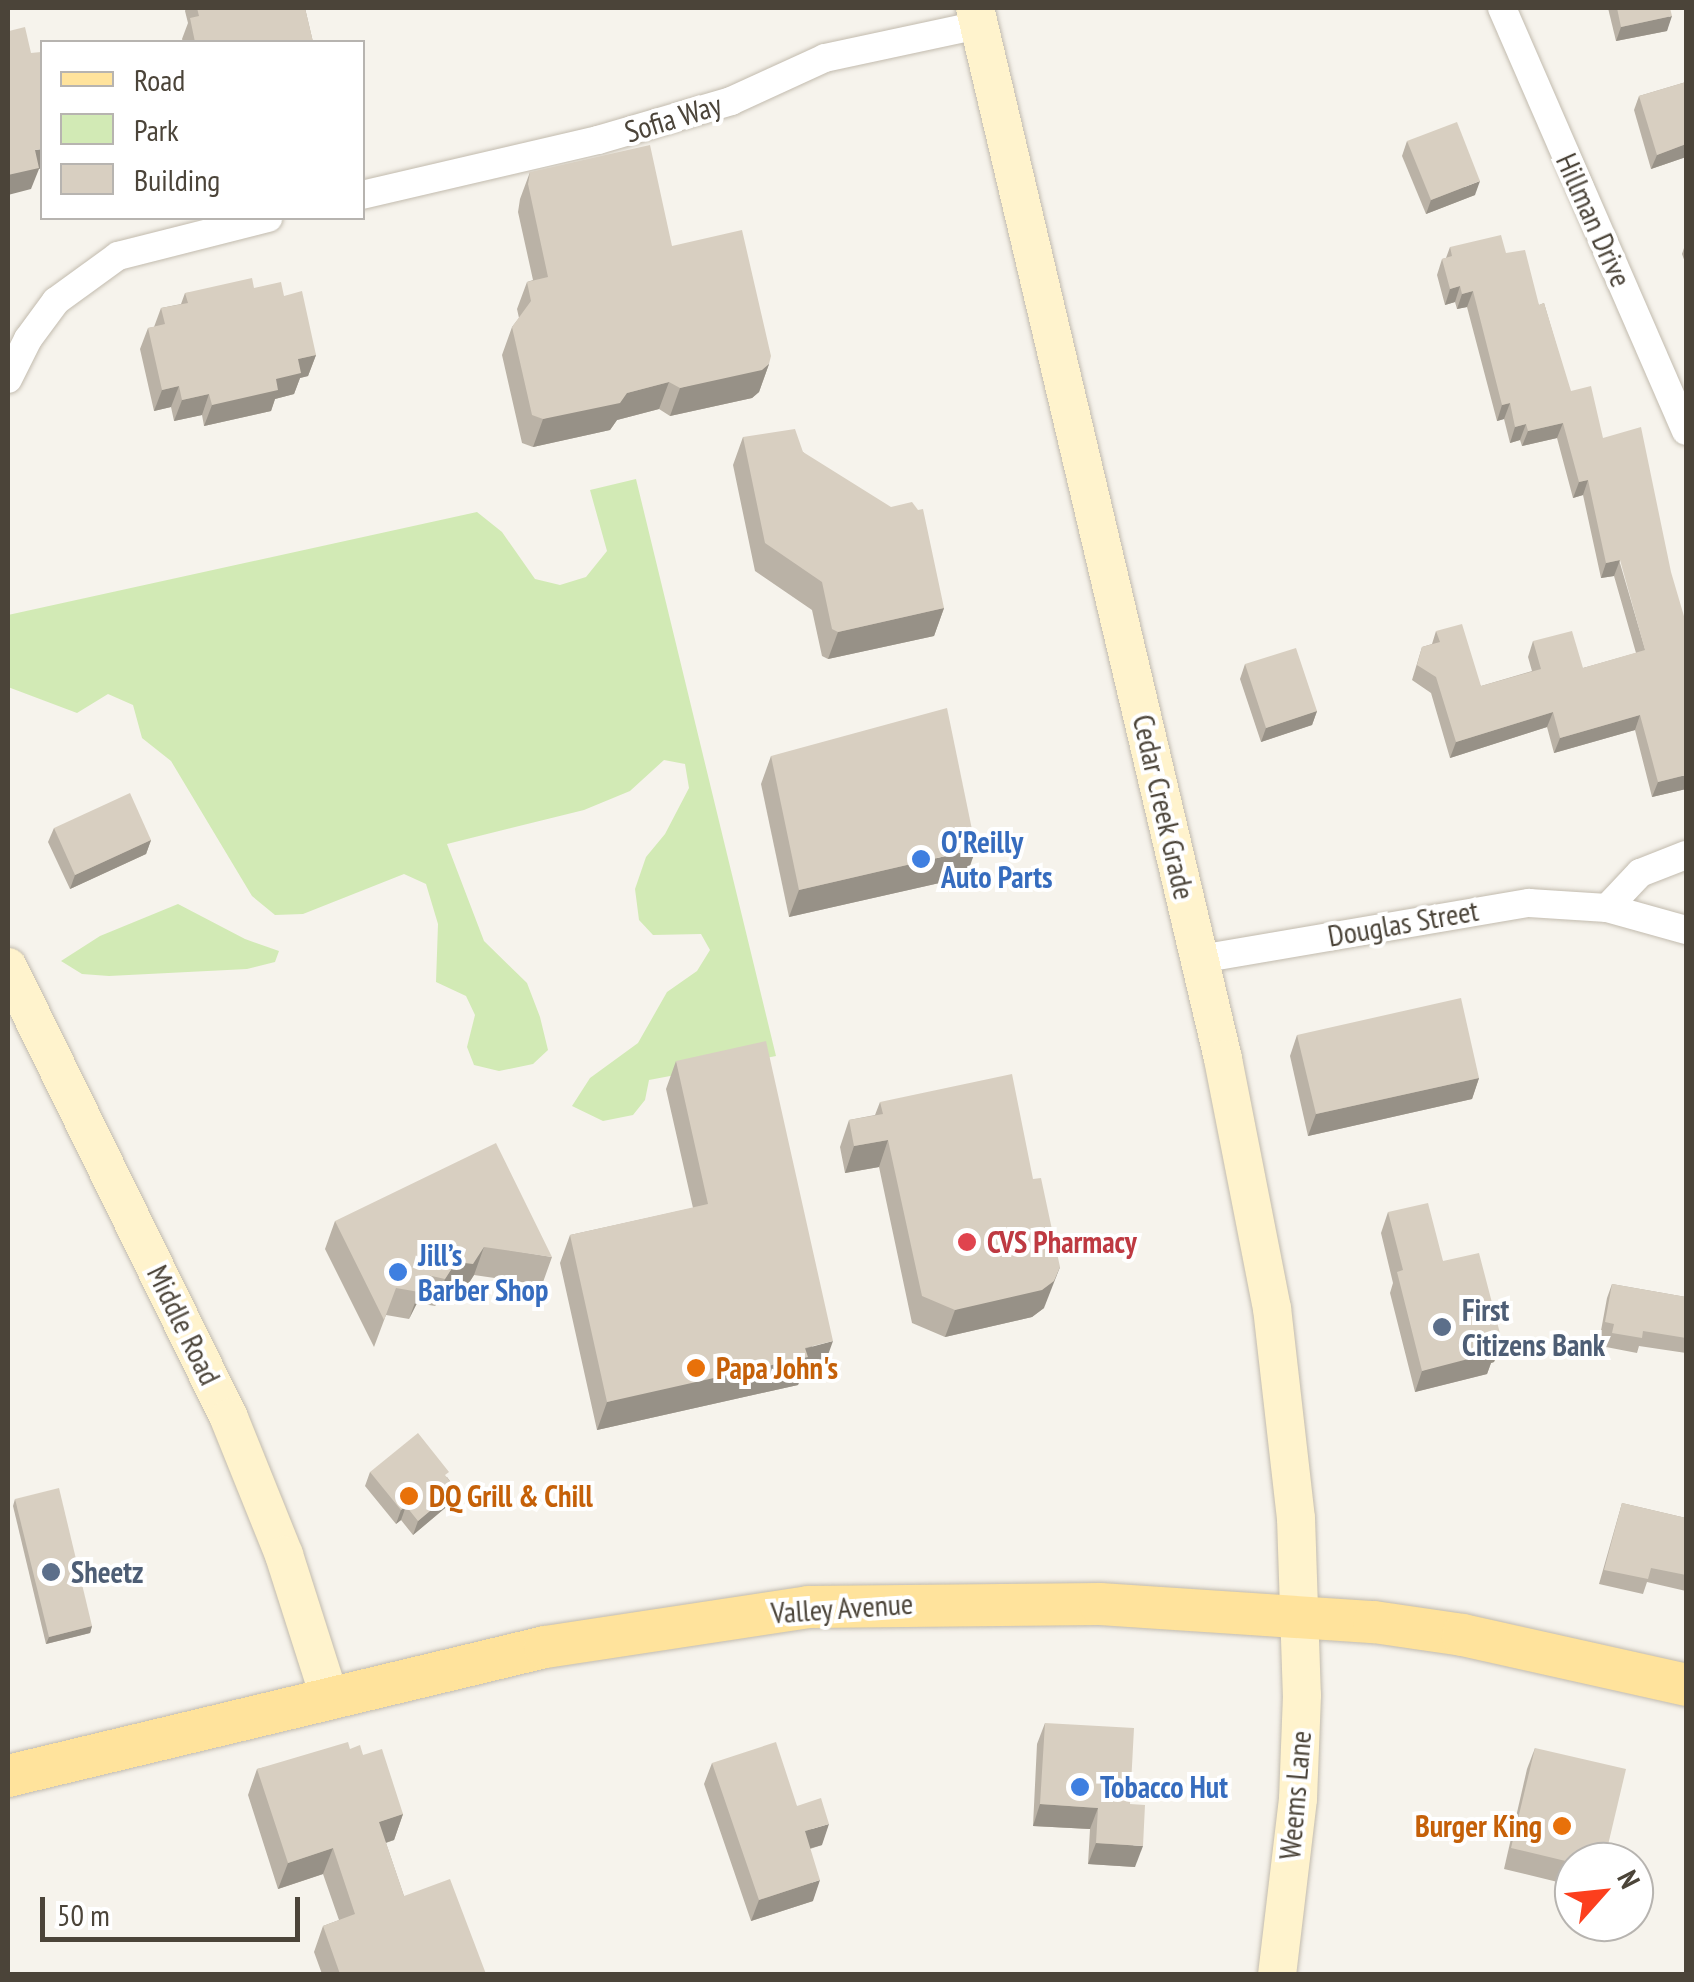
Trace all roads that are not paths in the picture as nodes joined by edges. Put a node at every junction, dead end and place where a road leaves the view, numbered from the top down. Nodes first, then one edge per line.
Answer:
1 (1502, 8) edge
2 (977, 16) edge
3 (365, 195) edge
4 (260, 220) edge
5 (8, 380) edge
6 (1686, 432) edge
7 (1686, 855) edge
8 (1607, 908) junction
9 (1686, 930) edge
10 (1200, 960) junction
11 (11, 978) edge
12 (1298, 1615) junction
13 (1686, 1686) edge
14 (329, 1696) junction
15 (8, 1776) edge
16 (1277, 1974) edge

1 - 6 street, Hillman Drive
2 - 3 street, Sofia Way
2 - 10 main road, Cedar Creek Grade
4 - 5 street
7 - 8 street
8 - 9 street, Douglas Street
8 - 10 street, Douglas Street
10 - 12 main road, Cedar Creek Grade
11 - 14 main road, Middle Road
12 - 13 main road, Valley Avenue
12 - 14 main road, Valley Avenue
12 - 16 main road, Weems Lane
14 - 15 main road, Valley Avenue

